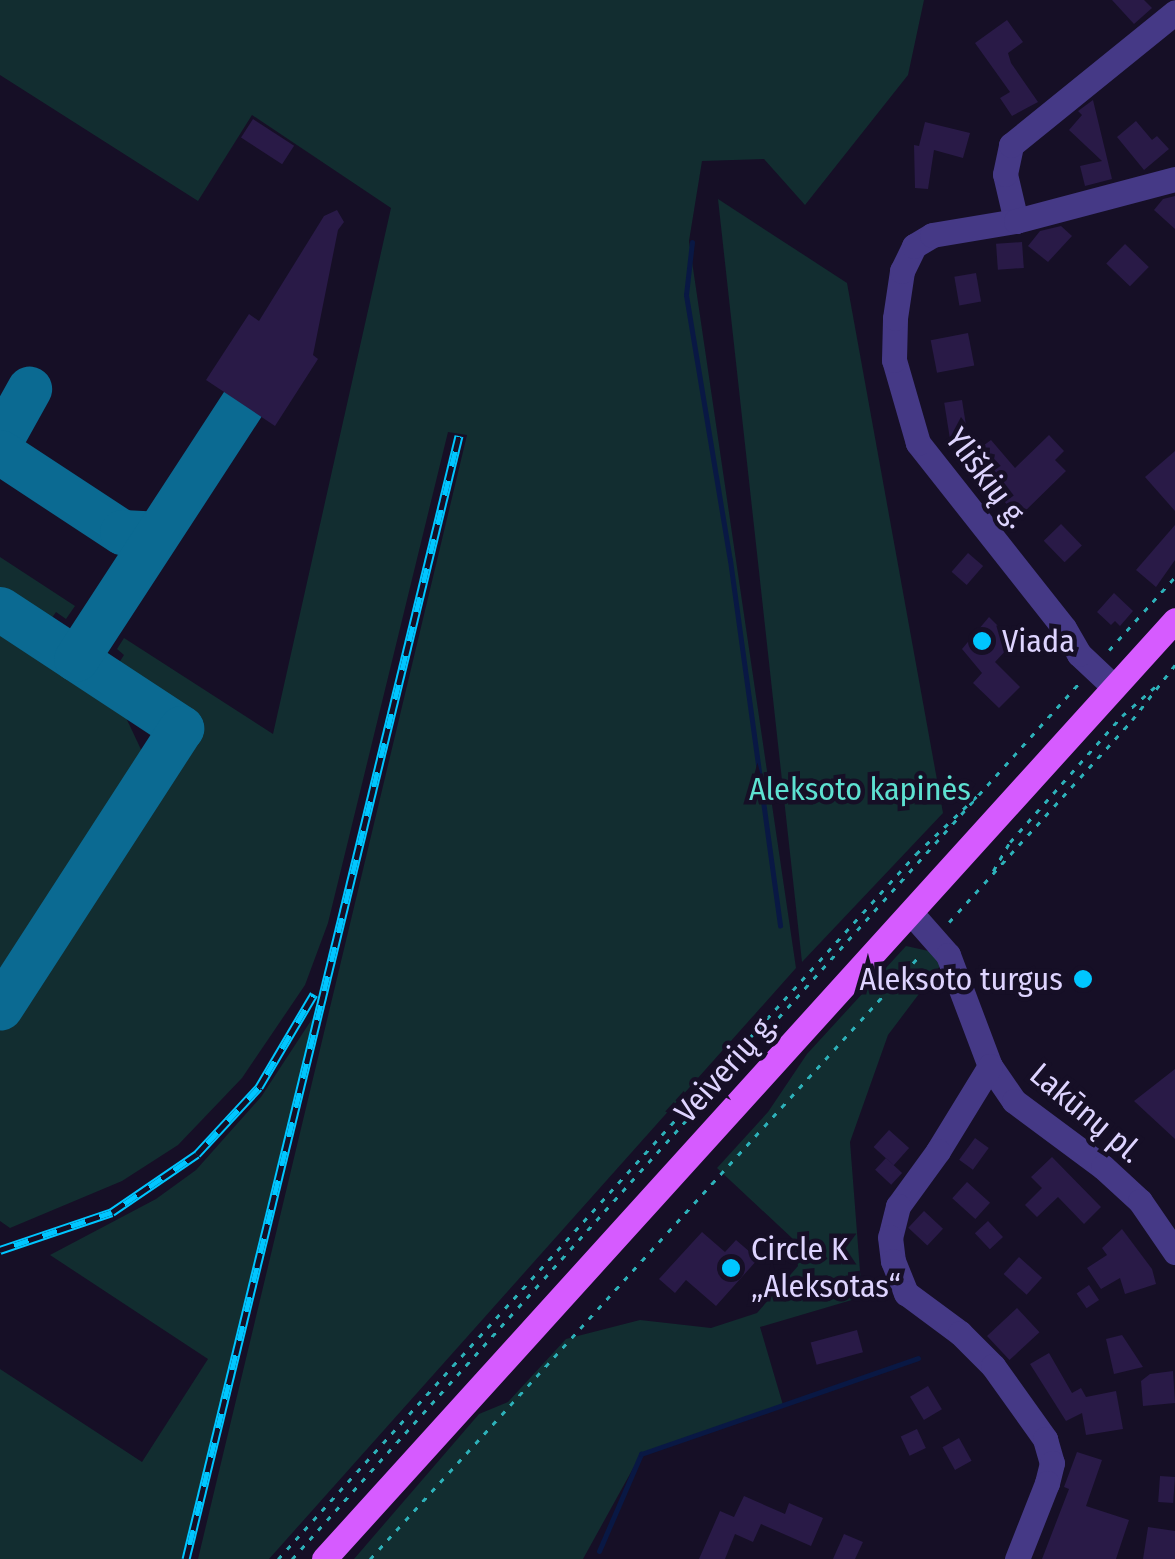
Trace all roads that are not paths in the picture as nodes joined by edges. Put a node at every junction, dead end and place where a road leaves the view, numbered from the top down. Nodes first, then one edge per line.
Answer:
1 (1175, 12) edge
2 (1175, 179) edge
3 (1016, 222) junction
4 (1173, 626) edge
5 (1114, 687) junction
6 (911, 913) junction
7 (990, 1066) junction
8 (1175, 1252) edge
9 (324, 1559) edge
10 (1017, 1559) edge

1 - 3 street
2 - 3 street, Yliškių g.
3 - 5 street, Yliškių g.
4 - 5 main road, Veiverių g.
5 - 6 main road, Veiverių g.
6 - 7 street, Lakūnų pl.
6 - 9 main road, Veiverių g.
7 - 8 street, Lakūnų pl.
7 - 10 street

